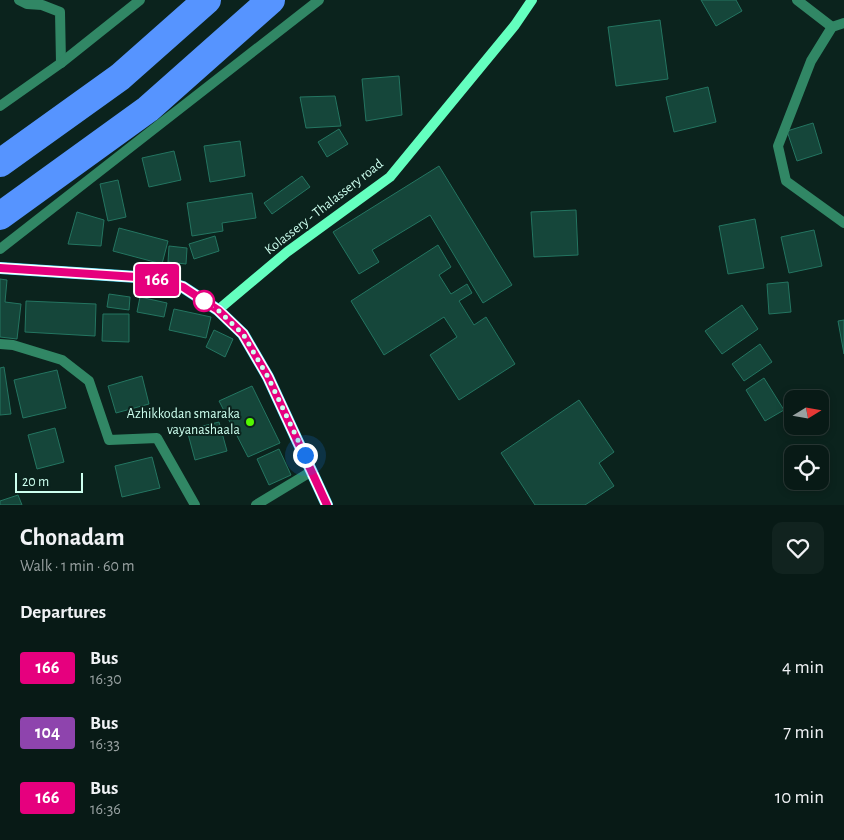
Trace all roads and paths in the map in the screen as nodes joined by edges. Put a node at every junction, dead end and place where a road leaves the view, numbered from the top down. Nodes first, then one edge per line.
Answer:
1 (19, 0) edge
2 (140, 0) edge
3 (207, 0) edge
4 (271, 0) edge
5 (319, 0) edge
6 (532, 0) edge
7 (797, 0) edge
8 (844, 23) edge
9 (832, 27) junction
10 (61, 63) junction
11 (0, 106) edge
12 (0, 163) edge
13 (0, 216) edge
14 (844, 223) edge
15 (0, 249) edge
16 (0, 268) edge
17 (218, 310) junction
18 (0, 344) edge
19 (312, 471) junction
20 (195, 505) edge
21 (256, 505) edge
22 (327, 505) edge

1 - 10 street
2 - 10 street
3 - 12 highway
4 - 13 highway
5 - 15 street
6 - 17 main road, Kolassery - Thalassery road
7 - 9 street
8 - 9 street
9 - 14 street
10 - 11 street
16 - 17 main road
17 - 19 main road
18 - 20 street
19 - 21 street
19 - 22 main road

